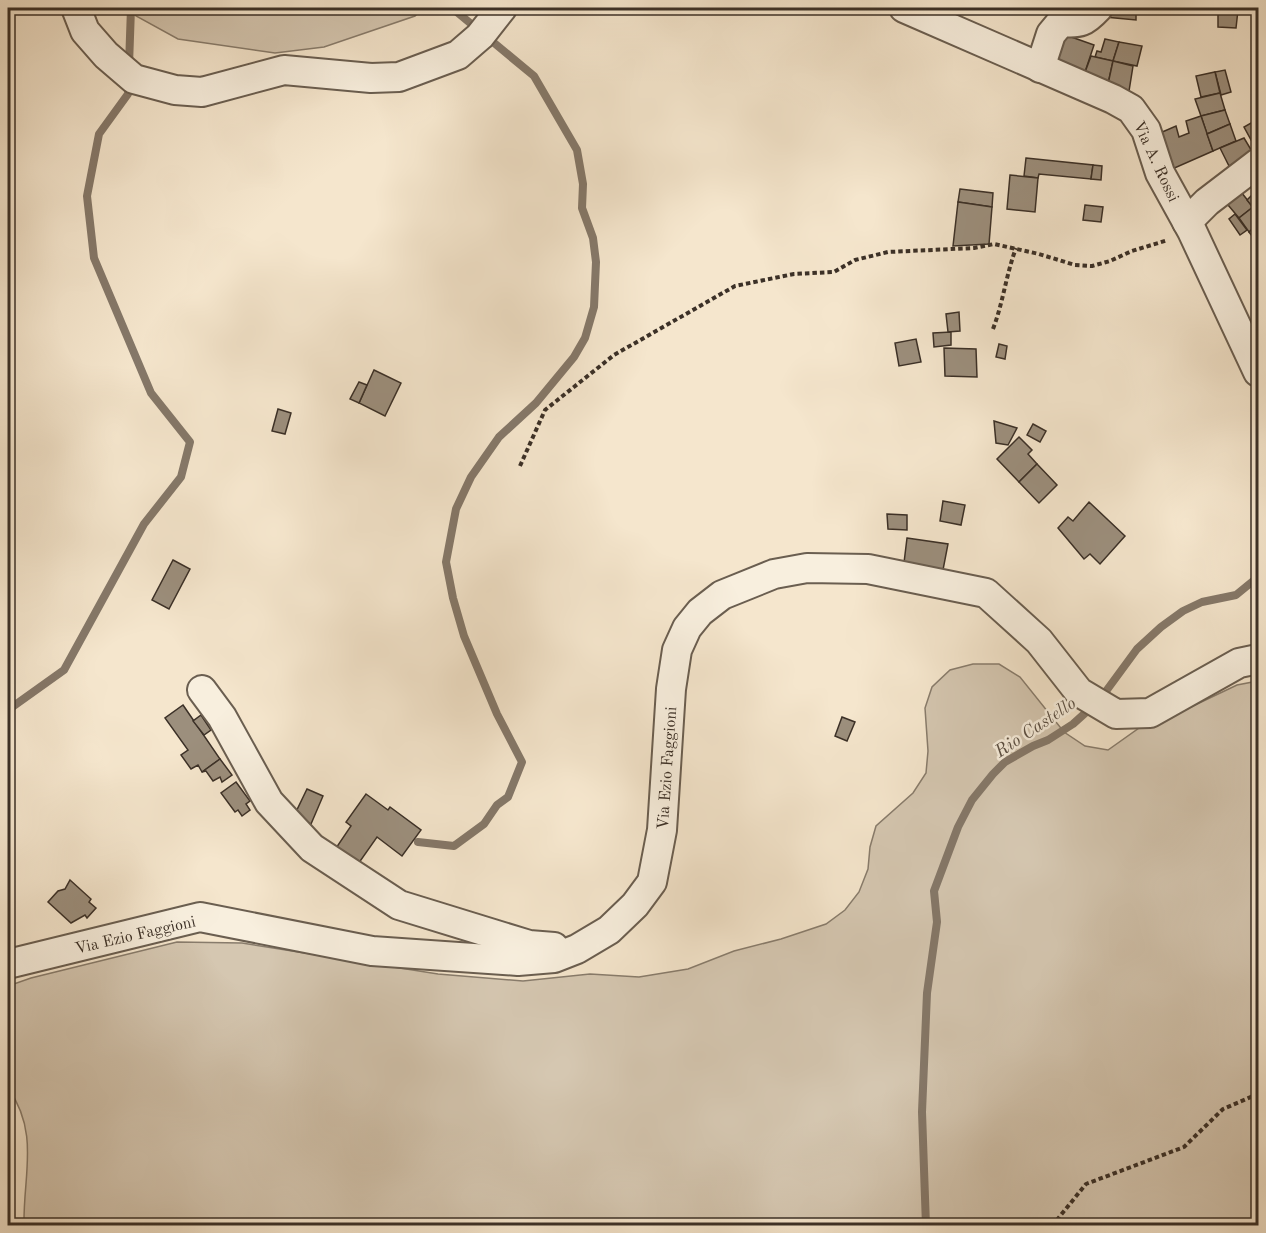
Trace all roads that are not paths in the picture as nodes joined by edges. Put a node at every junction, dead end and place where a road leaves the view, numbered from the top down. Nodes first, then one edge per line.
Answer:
1 (76, 8) edge
2 (502, 8) edge
3 (904, 8) edge
4 (1098, 8) edge
5 (1040, 68) junction
6 (1258, 162) edge
7 (1189, 227) junction
8 (1258, 372) edge
9 (1258, 658) edge
10 (202, 690) dead end
11 (577, 950) junction
12 (8, 964) edge

1 - 2 street
3 - 5 street, Via A. Rossi
4 - 5 street
5 - 7 street, Via A. Rossi
6 - 7 street
7 - 8 street, Via A. Rossi
9 - 11 street, Via Ezio Faggioni
10 - 11 street
11 - 12 street, Via Ezio Faggioni

